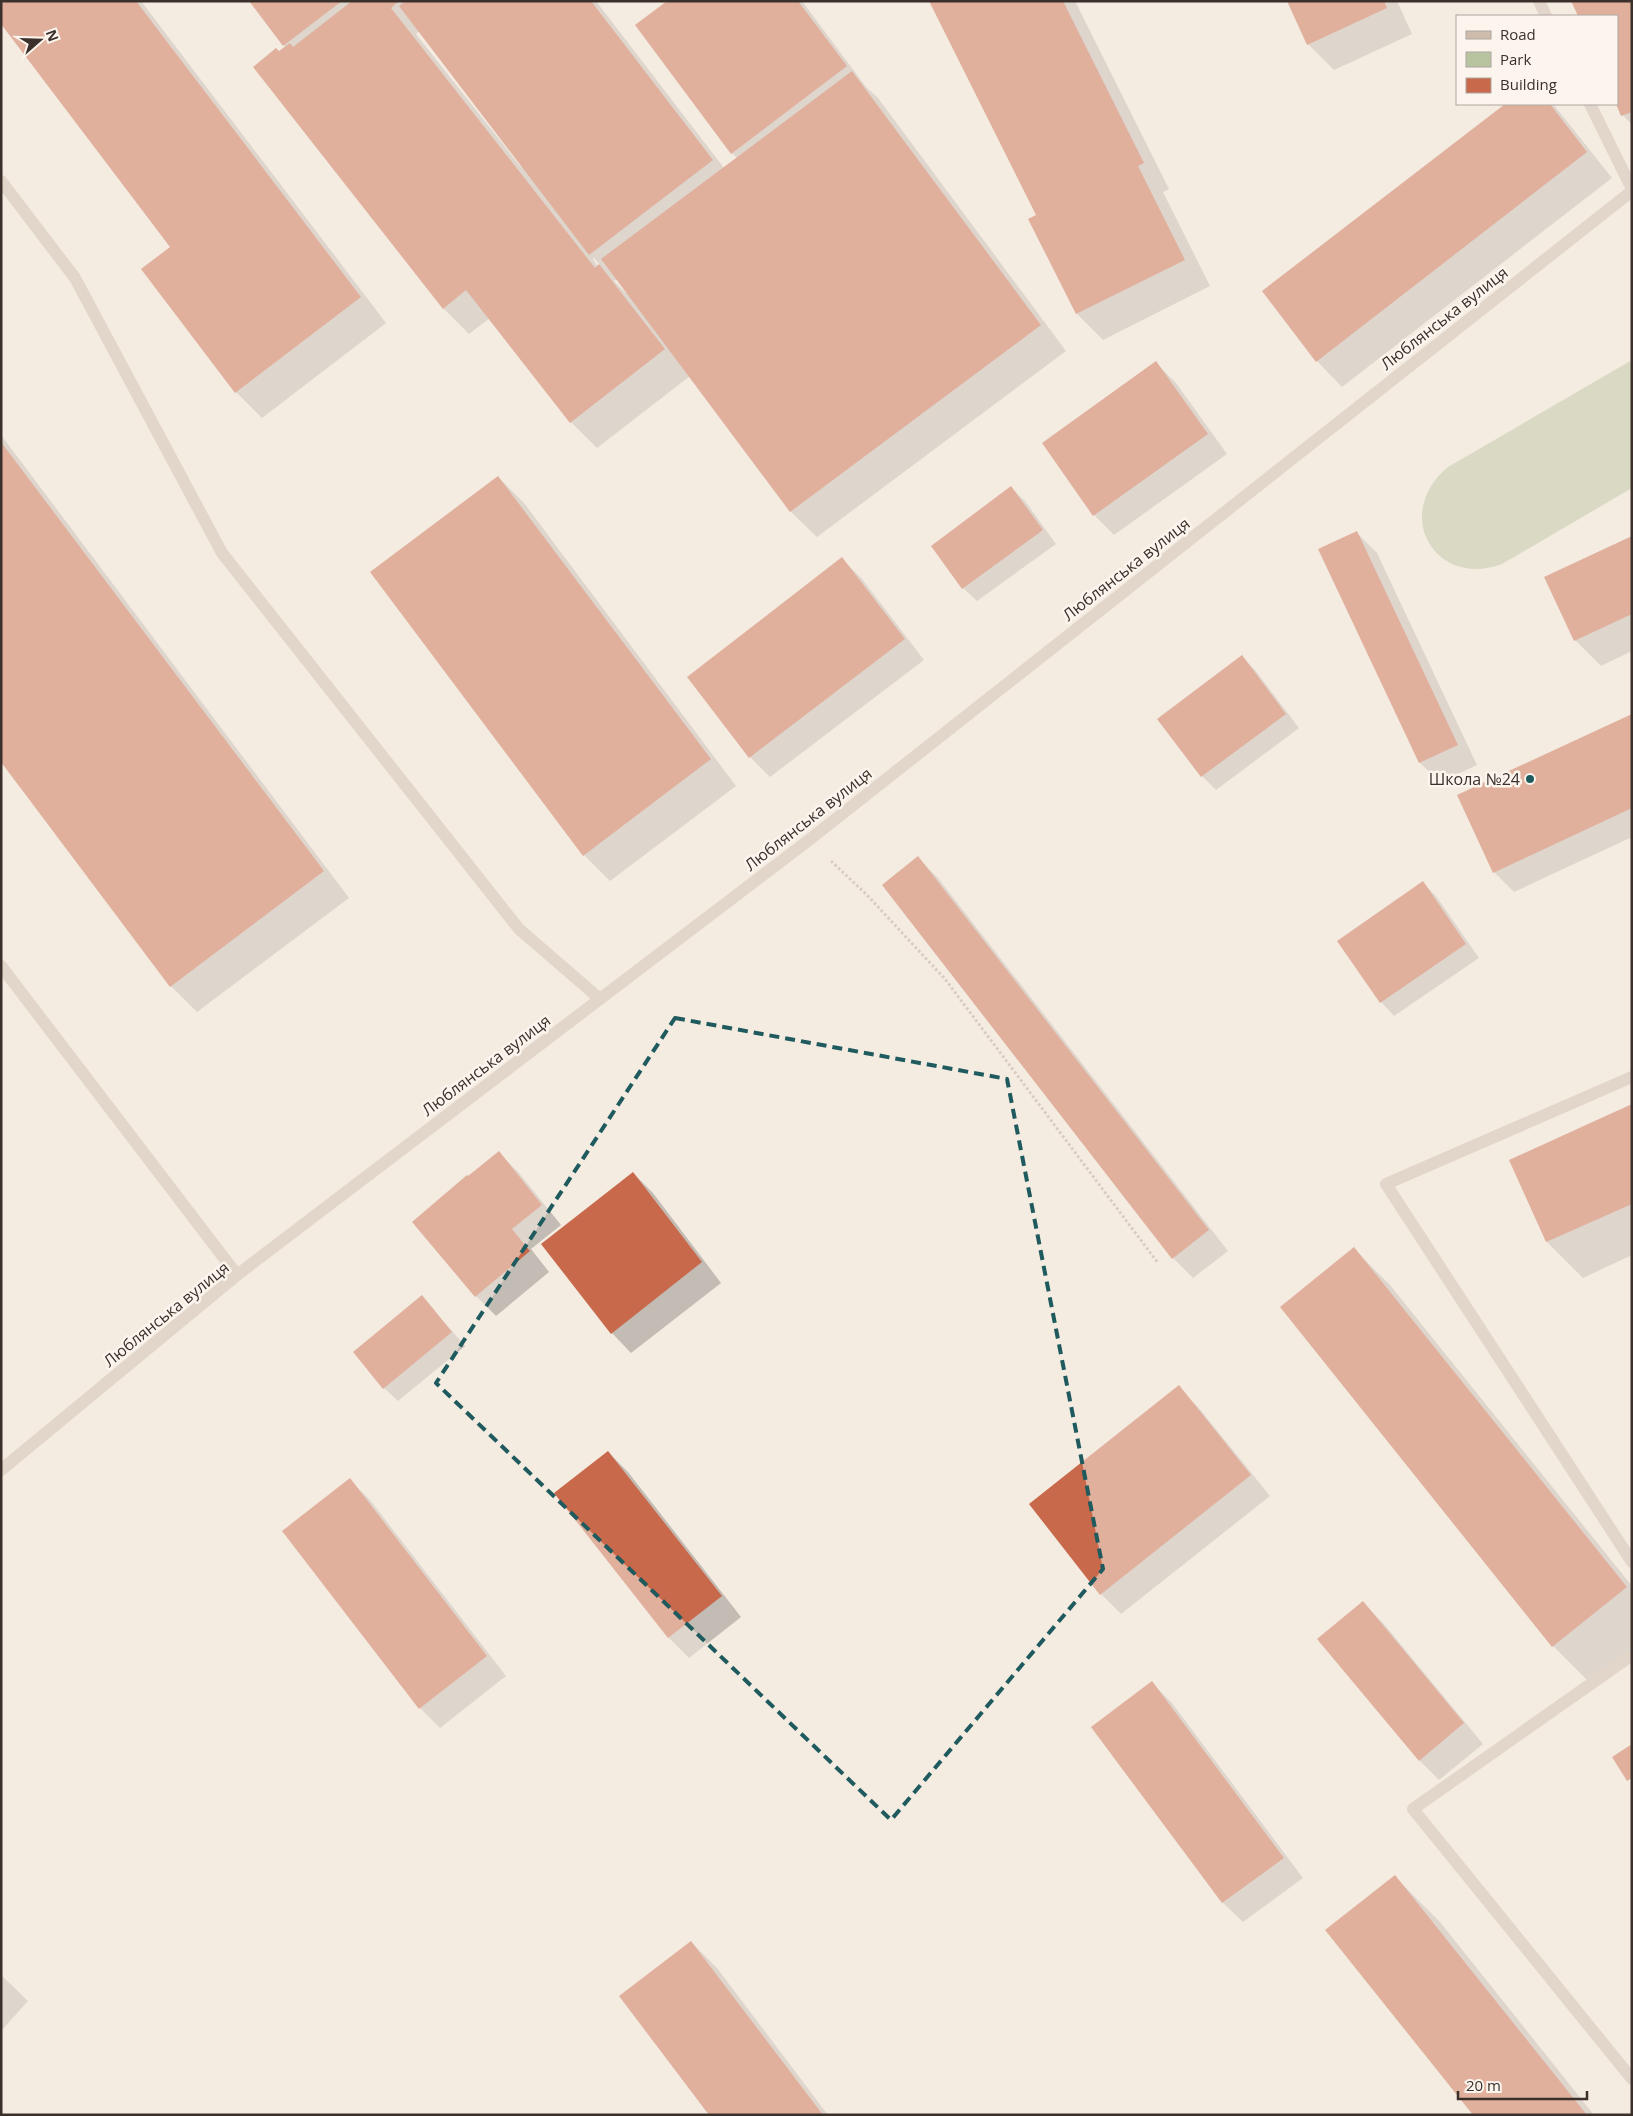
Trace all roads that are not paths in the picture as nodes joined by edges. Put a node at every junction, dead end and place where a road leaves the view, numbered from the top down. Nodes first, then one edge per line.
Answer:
1 (1539, 1) edge
2 (1546, 15) edge
3 (1590, 105) edge
4 (1, 181) edge
5 (1632, 190) edge
6 (1, 966) edge
7 (600, 999) junction
8 (1632, 1077) edge
9 (238, 1275) junction
10 (1, 1470) edge
11 (1632, 1562) edge
12 (1632, 1656) edge
13 (1632, 2079) edge

1 - 2 street
3 - 5 street
4 - 7 street
5 - 7 street, Люблянська вулиця
6 - 9 street
7 - 9 street, Люблянська вулиця
8 - 11 street
9 - 10 street, Люблянська вулиця
12 - 13 street

